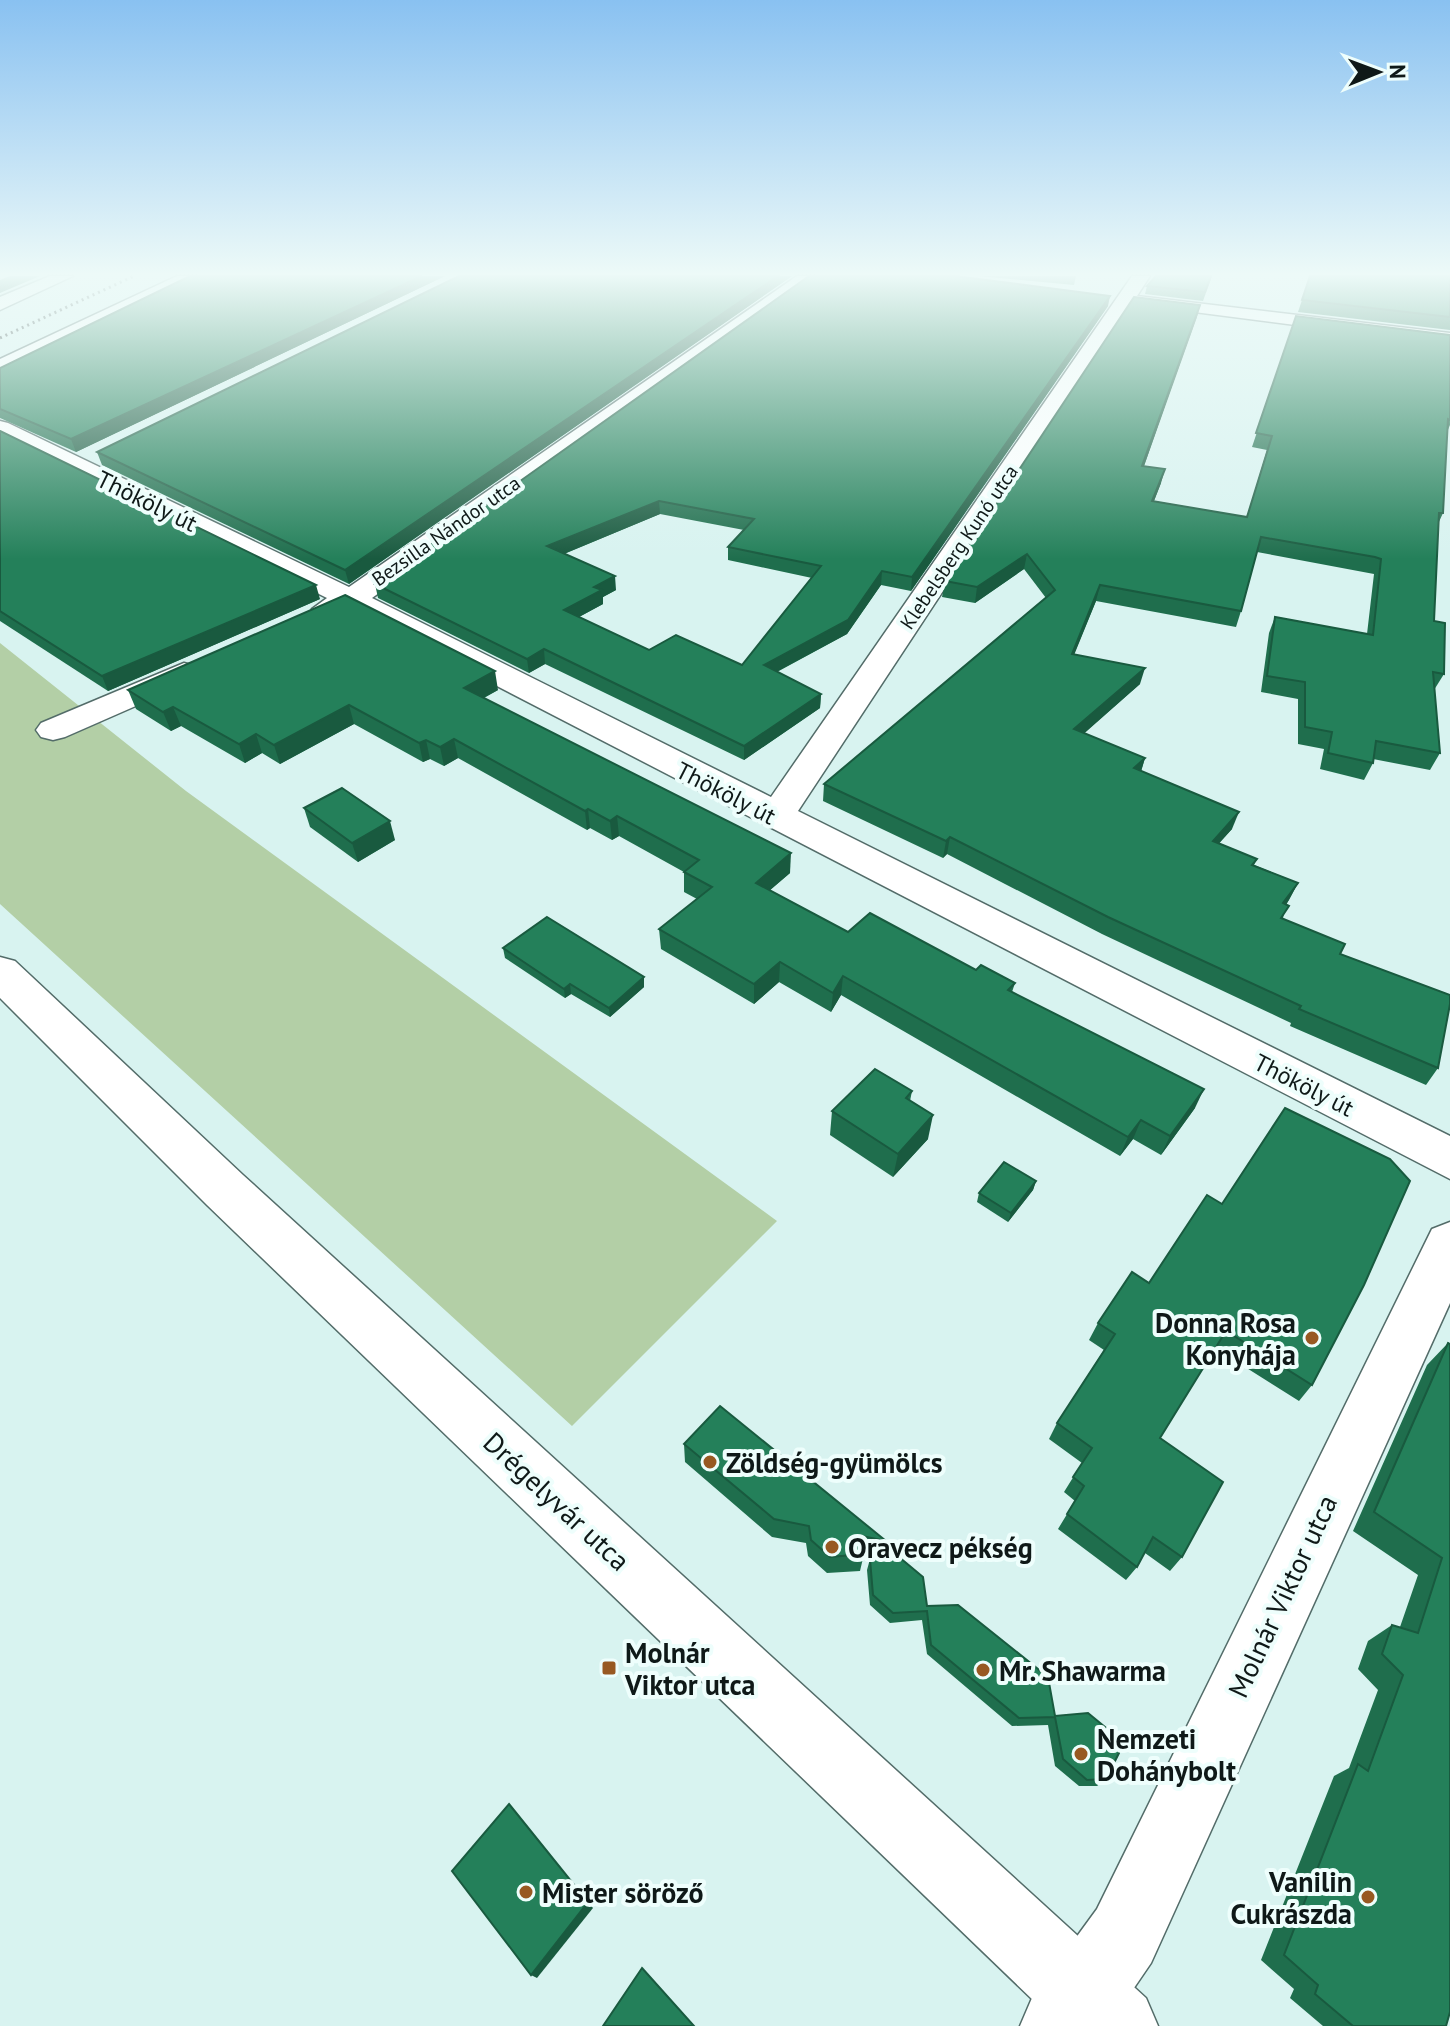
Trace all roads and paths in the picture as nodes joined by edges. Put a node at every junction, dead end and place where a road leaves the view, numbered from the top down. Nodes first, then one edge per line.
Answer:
1 (674, 371) edge
2 (1070, 371) edge
3 (0, 428) edge
4 (351, 599) junction
5 (308, 618) edge
6 (209, 661) edge
7 (53, 730) dead end
8 (775, 818) junction
9 (0, 972) edge
10 (1450, 1159) edge
11 (1450, 1245) edge
12 (1087, 2014) edge

1 - 4 street, Bezsilla Nándor utca
2 - 8 street, Klebelsberg Kunó utca
3 - 4 street, Thököly út
4 - 5 street, Bezsilla Nándor utca
4 - 8 street, Thököly út
6 - 7 street
8 - 10 street, Thököly út
9 - 12 street, Drégelyvár utca
11 - 12 street, Molnár Viktor utca

